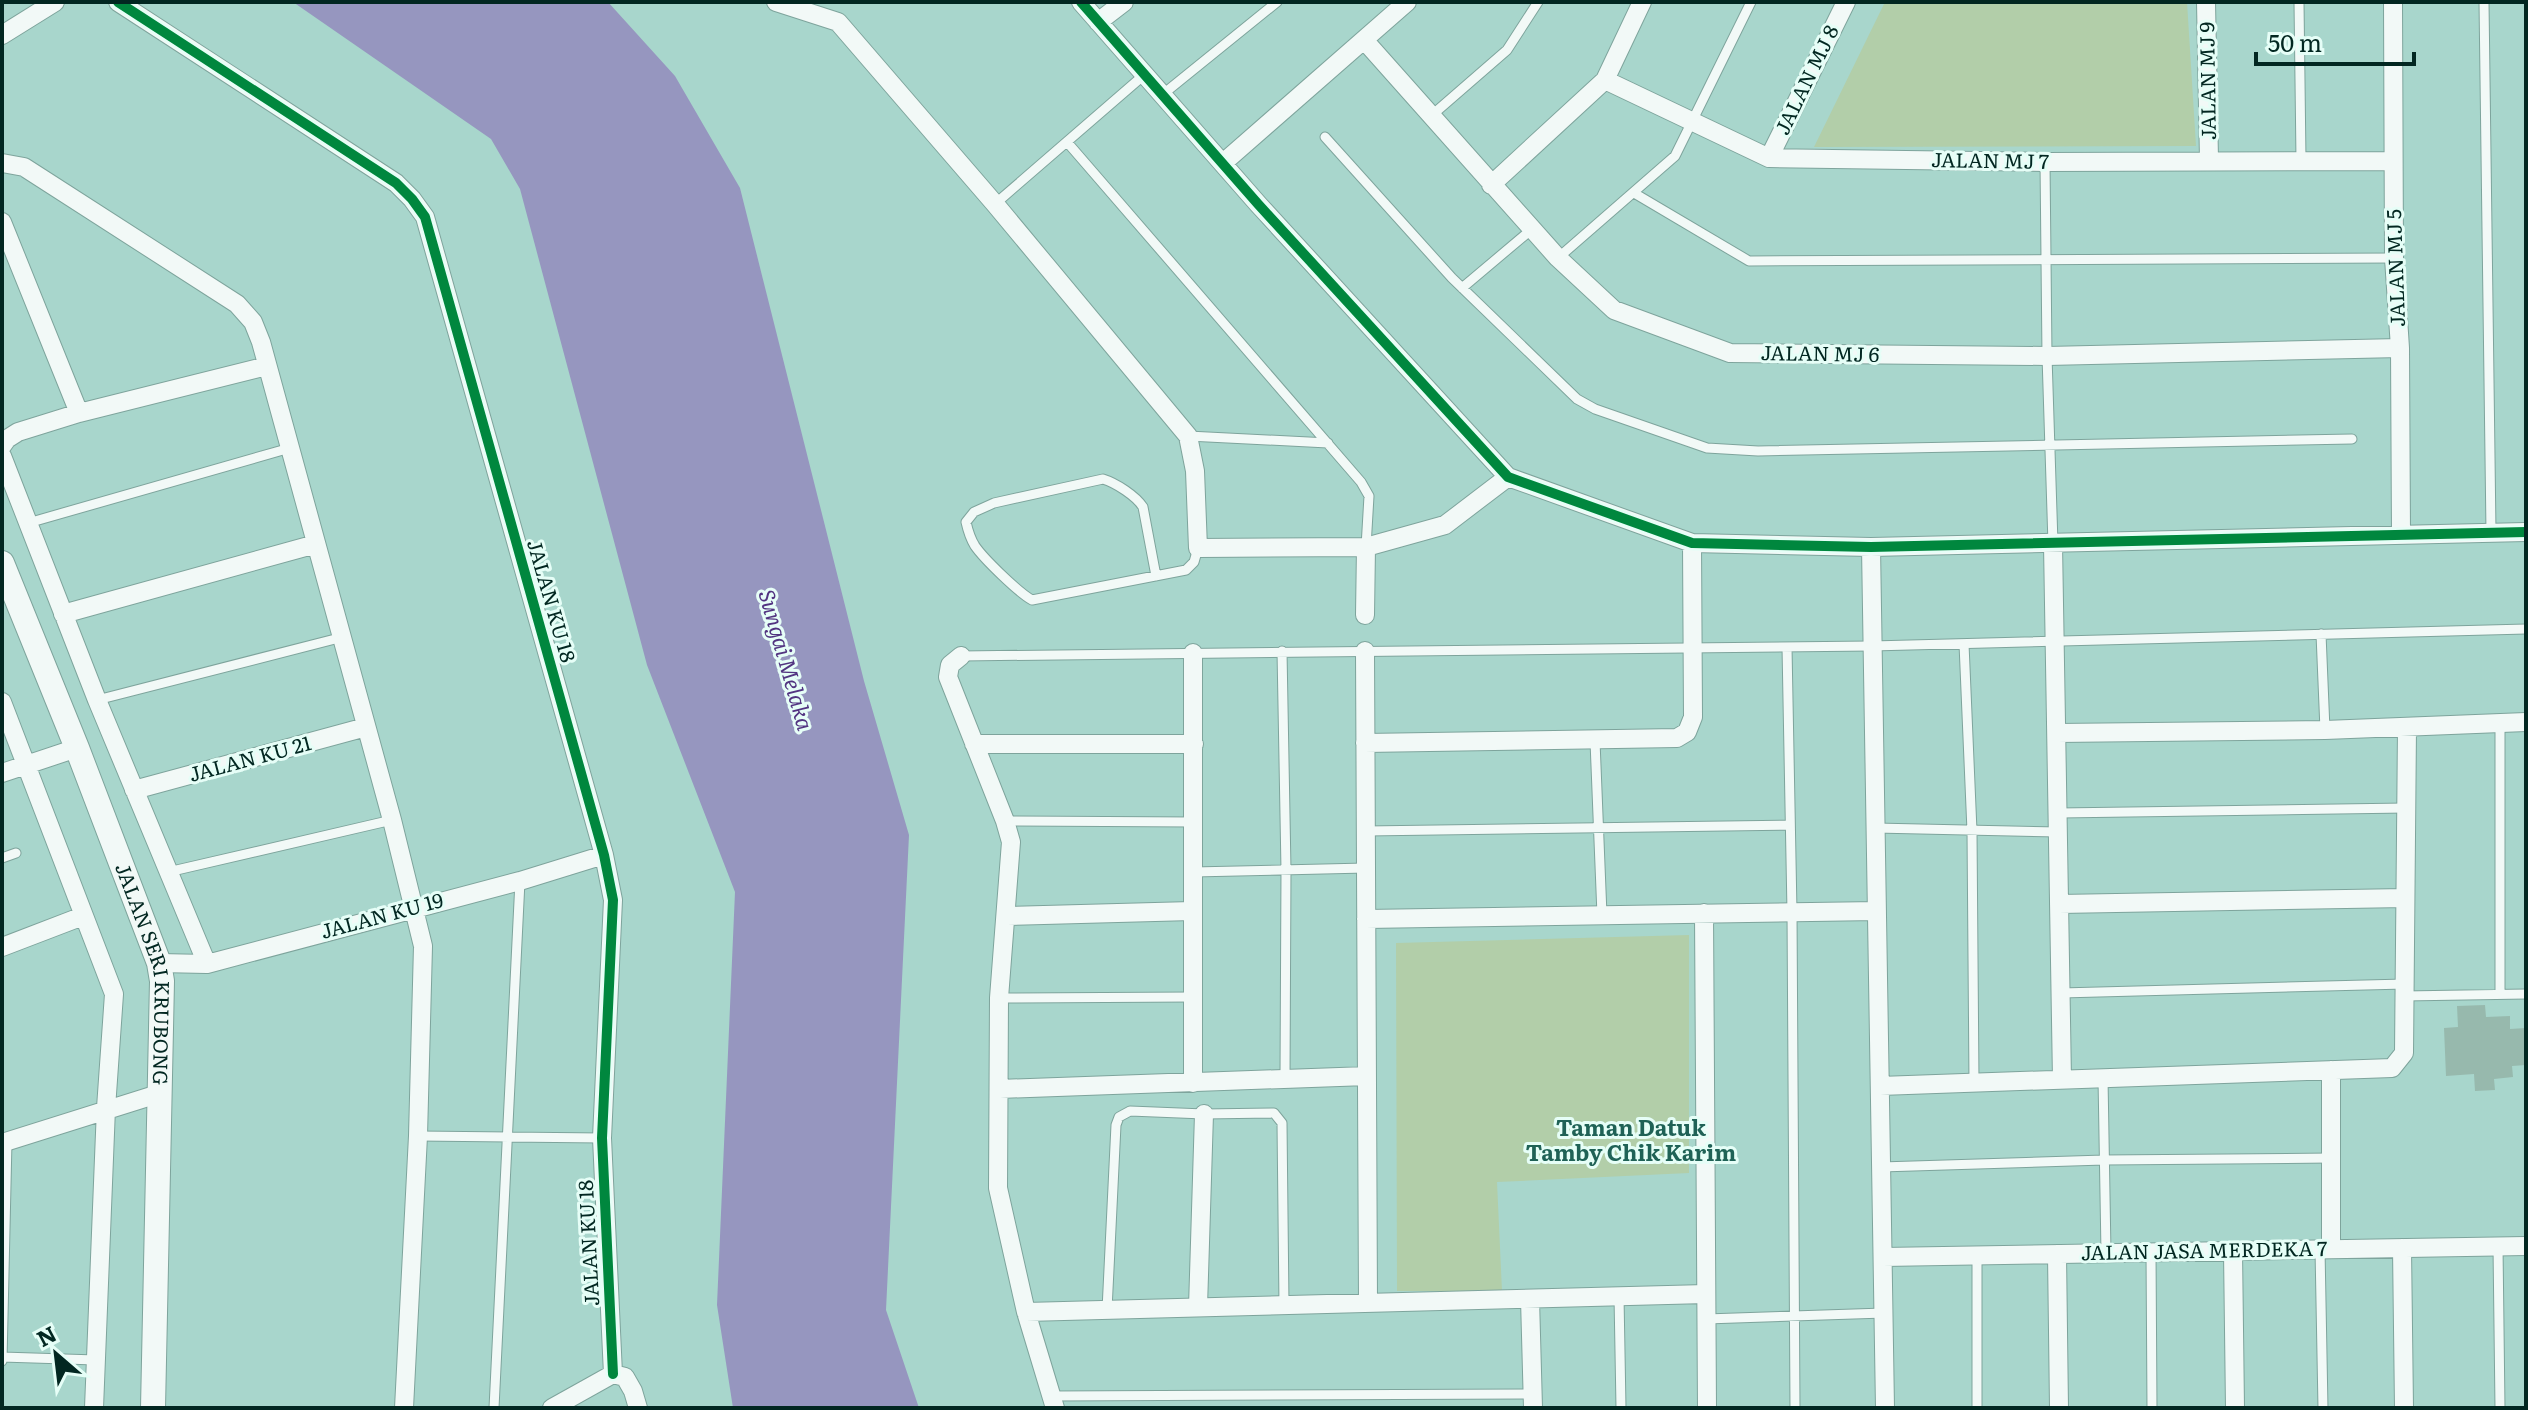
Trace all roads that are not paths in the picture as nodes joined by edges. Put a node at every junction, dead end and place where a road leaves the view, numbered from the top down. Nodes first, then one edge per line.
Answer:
1 (55, 2) edge
2 (118, 2) edge
3 (776, 2) edge
4 (1081, 2) edge
5 (1124, 2) edge
6 (1277, 2) edge
7 (1407, 2) edge
8 (1538, 2) edge
9 (1642, 2) edge
10 (1751, 2) edge
11 (1846, 2) edge
12 (2206, 2) edge
13 (2299, 2) edge
14 (2393, 2) edge
15 (2484, 2) edge
16 (1098, 22) junction
17 (2, 35) edge
18 (1365, 41) junction
19 (1144, 75) junction
20 (1605, 80) junction
21 (1162, 95) junction
22 (1431, 116) junction
23 (1693, 121) junction
24 (1325, 137) dead end
25 (1067, 142) junction
26 (1769, 158) junction
27 (2209, 160) junction
28 (2301, 160) junction
29 (2393, 161) junction
30 (2045, 162) junction
31 (2, 163) edge
32 (1223, 163) junction
33 (1491, 185) junction
34 (1634, 193) junction
35 (995, 204) junction
36 (2, 222) edge
37 (1532, 229) junction
38 (1558, 258) junction
39 (2394, 258) junction
40 (2046, 260) junction
41 (1462, 288) junction
42 (2400, 348) junction
43 (2047, 356) junction
44 (267, 366) junction
45 (79, 413) junction
46 (1188, 436) junction
47 (2352, 439) dead end
48 (1328, 443) junction
49 (2050, 445) junction
50 (2, 446) edge
51 (290, 448) junction
52 (2, 456) edge
53 (1508, 477) junction
54 (27, 524) junction
55 (2491, 532) junction
56 (2526, 532) edge
57 (2401, 534) junction
58 (1692, 543) junction
59 (316, 544) junction
60 (2053, 544) junction
61 (1366, 547) junction
62 (1871, 547) junction
63 (1198, 548) junction
64 (2, 563) edge
65 (1156, 576) junction
66 (63, 614) junction
67 (1365, 615) dead end
68 (2526, 629) edge
69 (2321, 634) junction
70 (343, 637) junction
71 (2055, 641) junction
72 (1964, 644) junction
73 (1872, 646) junction
74 (1787, 647) junction
75 (1693, 648) junction
76 (1282, 651) junction
77 (1365, 651) junction
78 (1193, 653) junction
79 (961, 656) joint
80 (97, 700) junction
81 (2, 702) edge
82 (2526, 722) edge
83 (2500, 723) junction
84 (366, 727) junction
85 (2407, 728) junction
86 (2325, 730) junction
87 (2057, 733) junction
88 (1595, 741) junction
89 (1365, 743) junction
90 (974, 744) junction
91 (1194, 744) junction
92 (77, 748) junction
93 (26, 765) junction
94 (2, 773) edge
95 (134, 790) junction
96 (2406, 808) junction
97 (2059, 813) junction
98 (392, 820) junction
99 (1005, 821) junction
100 (1194, 822) junction
101 (1790, 825) junction
102 (1598, 828) junction
103 (1875, 828) junction
104 (1366, 831) junction
105 (1972, 831) junction
106 (2059, 832) junction
107 (16, 853) dead end
108 (604, 855) junction
109 (2, 858) edge
110 (1366, 868) junction
111 (1286, 870) junction
112 (168, 872) junction
113 (1193, 872) junction
114 (520, 881) junction
115 (2405, 898) junction
116 (2059, 904) junction
117 (414, 907) junction
118 (1192, 911) junction
119 (1877, 911) junction
120 (1792, 912) junction
121 (1704, 913) junction
122 (1602, 915) junction
123 (83, 916) junction
124 (1007, 916) junction
125 (1366, 919) junction
126 (2, 947) edge
127 (159, 963) junction
128 (207, 964) junction
129 (2404, 990) junction
130 (2061, 993) junction
131 (2500, 994) junction
132 (2526, 994) edge
133 (1193, 997) junction
134 (999, 998) junction
135 (2331, 1070) junction
136 (1367, 1076) junction
137 (2103, 1078) junction
138 (1285, 1079) junction
139 (2062, 1080) junction
140 (1193, 1083) junction
141 (1974, 1083) junction
142 (1880, 1086) junction
143 (1000, 1089) junction
144 (161, 1093) junction
145 (106, 1108) junction
146 (1204, 1114) junction
147 (418, 1136) junction
148 (510, 1137) junction
149 (602, 1138) junction
150 (5, 1142) edge
151 (2331, 1158) junction
152 (2104, 1160) junction
153 (1881, 1167) junction
154 (2498, 1246) junction
155 (2526, 1246) edge
156 (2402, 1248) junction
157 (2326, 1249) junction
158 (2233, 1251) junction
159 (2151, 1252) junction
160 (2106, 1253) junction
161 (2057, 1254) junction
162 (1977, 1255) junction
163 (1883, 1257) junction
164 (1706, 1294) junction
165 (1619, 1296) junction
166 (1530, 1299) junction
167 (1368, 1303) junction
168 (1284, 1305) junction
169 (1198, 1307) junction
170 (1107, 1310) junction
171 (1026, 1312) junction
172 (1884, 1313) junction
173 (1795, 1316) junction
174 (1706, 1319) junction
175 (2, 1359) edge
176 (96, 1360) junction
177 (613, 1374) junction
178 (1533, 1401) edge
179 (1053, 1402) edge
180 (94, 1408) edge
181 (153, 1408) edge
182 (404, 1408) edge
183 (494, 1408) edge
184 (552, 1408) edge
185 (638, 1408) edge
186 (1621, 1408) edge
187 (1707, 1408) edge
188 (1795, 1408) edge
189 (1885, 1408) edge
190 (1977, 1408) edge
191 (2059, 1408) edge
192 (2152, 1408) edge
193 (2235, 1408) edge
194 (2323, 1408) edge
195 (2404, 1408) edge
196 (2500, 1408) edge

1 - 17 street
2 - 108 street, JALAN KU 18
3 - 35 street
4 - 16 street
5 - 16 street
6 - 21 lane
7 - 18 street
8 - 22 lane
9 - 20 street
10 - 23 lane
11 - 26 street, JALAN MJ 8
12 - 27 street, JALAN MJ 9
13 - 28 lane
14 - 29 street, JALAN MJ 5
15 - 55 lane
16 - 19 street
18 - 22 street, JALAN MJ 6
18 - 32 street
19 - 21 street
19 - 25 lane
20 - 23 street, JALAN MJ 7
20 - 33 street
21 - 32 street
22 - 33 street, JALAN MJ 6
23 - 26 street, JALAN MJ 7
23 - 34 lane
24 - 41 lane
25 - 35 lane
25 - 48 lane
26 - 30 street, JALAN MJ 7
27 - 28 street, JALAN MJ 7
27 - 30 street, JALAN MJ 7
28 - 29 street, JALAN MJ 7
29 - 39 street, JALAN MJ 5
30 - 40 lane
31 - 44 street
32 - 53 street
33 - 37 street, JALAN MJ 6
34 - 38 lane
34 - 40 lane
35 - 46 street
36 - 45 street
37 - 38 street, JALAN MJ 6
37 - 41 lane
38 - 43 street, JALAN MJ 6
39 - 40 lane
39 - 42 street, JALAN MJ 5
40 - 43 lane
41 - 49 lane
42 - 43 street, JALAN MJ 6
42 - 57 street, JALAN MJ 5
43 - 49 lane
44 - 45 street
44 - 51 street
45 - 50 street
46 - 48 lane
46 - 63 street
47 - 49 lane
48 - 61 lane
49 - 60 lane
51 - 54 lane
51 - 59 street
52 - 54 street
53 - 58 street
53 - 61 street
54 - 66 street
55 - 56 street
55 - 57 street
57 - 60 street
58 - 62 street
58 - 75 street
59 - 66 street
59 - 70 street
60 - 62 street
60 - 71 street
61 - 63 street
61 - 67 street
62 - 73 street
63 - 65 lane
64 - 92 street, JALAN SERI KRUBONG
65 - 65 lane
66 - 80 street
68 - 69 lane
69 - 71 lane
69 - 86 lane
70 - 80 lane
70 - 84 street
71 - 72 lane
71 - 87 street
72 - 73 lane
72 - 105 lane
73 - 74 lane
73 - 103 street
74 - 75 lane
74 - 101 lane
75 - 77 lane
75 - 88 street
76 - 77 lane
76 - 78 lane
76 - 111 lane
77 - 89 street
78 - 79 lane
78 - 91 street
79 - 90 street
80 - 95 street
81 - 93 street
82 - 83 street
83 - 85 street
83 - 131 lane
84 - 95 street, JALAN KU 21
84 - 98 street
85 - 86 street
85 - 96 street
86 - 87 street
87 - 97 street
88 - 89 street
88 - 102 lane
89 - 104 street
90 - 91 street
90 - 99 street
91 - 100 street
92 - 93 street
92 - 127 street, JALAN SERI KRUBONG
93 - 94 street
93 - 123 street
95 - 112 street
96 - 97 lane
96 - 115 street
97 - 106 street
98 - 112 lane
98 - 117 street
99 - 100 lane
99 - 124 street
100 - 113 street
101 - 102 lane
101 - 120 lane
102 - 104 lane
102 - 122 lane
103 - 105 lane
103 - 119 street
104 - 110 street
105 - 106 lane
105 - 141 lane
106 - 116 street
107 - 109 lane
108 - 114 street, JALAN KU 19
108 - 149 street, JALAN KU 18
110 - 111 lane
110 - 125 street
111 - 113 lane
111 - 138 lane
112 - 128 street
113 - 118 street
114 - 117 street, JALAN KU 19
114 - 148 lane
115 - 116 street
115 - 129 street
116 - 130 street
117 - 128 street, JALAN KU 19
117 - 147 street
118 - 124 street
118 - 133 street
119 - 120 street
119 - 142 street
120 - 121 street
120 - 173 lane
121 - 122 street
121 - 164 street
122 - 125 street
123 - 126 street
123 - 145 street
124 - 134 street
125 - 136 street
127 - 128 street, JALAN KU 19
127 - 144 street, JALAN SERI KRUBONG
129 - 130 lane
129 - 131 lane
129 - 135 street
130 - 139 street
131 - 132 lane
133 - 134 lane
133 - 140 street
134 - 143 street
135 - 137 street
135 - 151 street
136 - 138 street
136 - 167 street
137 - 139 street
137 - 152 lane
138 - 140 street
139 - 141 street
140 - 143 street
141 - 142 street
142 - 153 street
143 - 171 street
144 - 145 street
144 - 181 street, JALAN SERI KRUBONG
145 - 150 street
145 - 176 street
146 - 168 lane
146 - 169 street
146 - 170 lane
147 - 148 lane
147 - 182 street
148 - 149 lane
148 - 183 lane
149 - 177 street, JALAN KU 18
150 - 175 lane
151 - 152 lane
151 - 157 street
152 - 153 lane
152 - 160 lane
153 - 163 street
154 - 155 street, JALAN JASA MERDEKA 7
154 - 156 street, JALAN JASA MERDEKA 7
154 - 196 lane
156 - 157 street, JALAN JASA MERDEKA 7
156 - 195 street
157 - 158 street, JALAN JASA MERDEKA 7
157 - 194 lane
158 - 159 street, JALAN JASA MERDEKA 7
158 - 193 street
159 - 160 street, JALAN JASA MERDEKA 7
159 - 192 lane
160 - 161 street, JALAN JASA MERDEKA 7
161 - 162 street, JALAN JASA MERDEKA 7
161 - 191 street
162 - 163 street, JALAN JASA MERDEKA 7
162 - 190 lane
163 - 172 street
164 - 165 street
164 - 174 street
165 - 166 street
165 - 186 lane
166 - 167 street
166 - 178 street
167 - 168 street
168 - 169 street
169 - 170 street
170 - 171 street
171 - 179 street
172 - 173 lane
172 - 189 street
173 - 174 lane
173 - 188 lane
174 - 187 street
175 - 176 lane
176 - 180 street
177 - 184 street
177 - 185 street
178 - 179 lane

